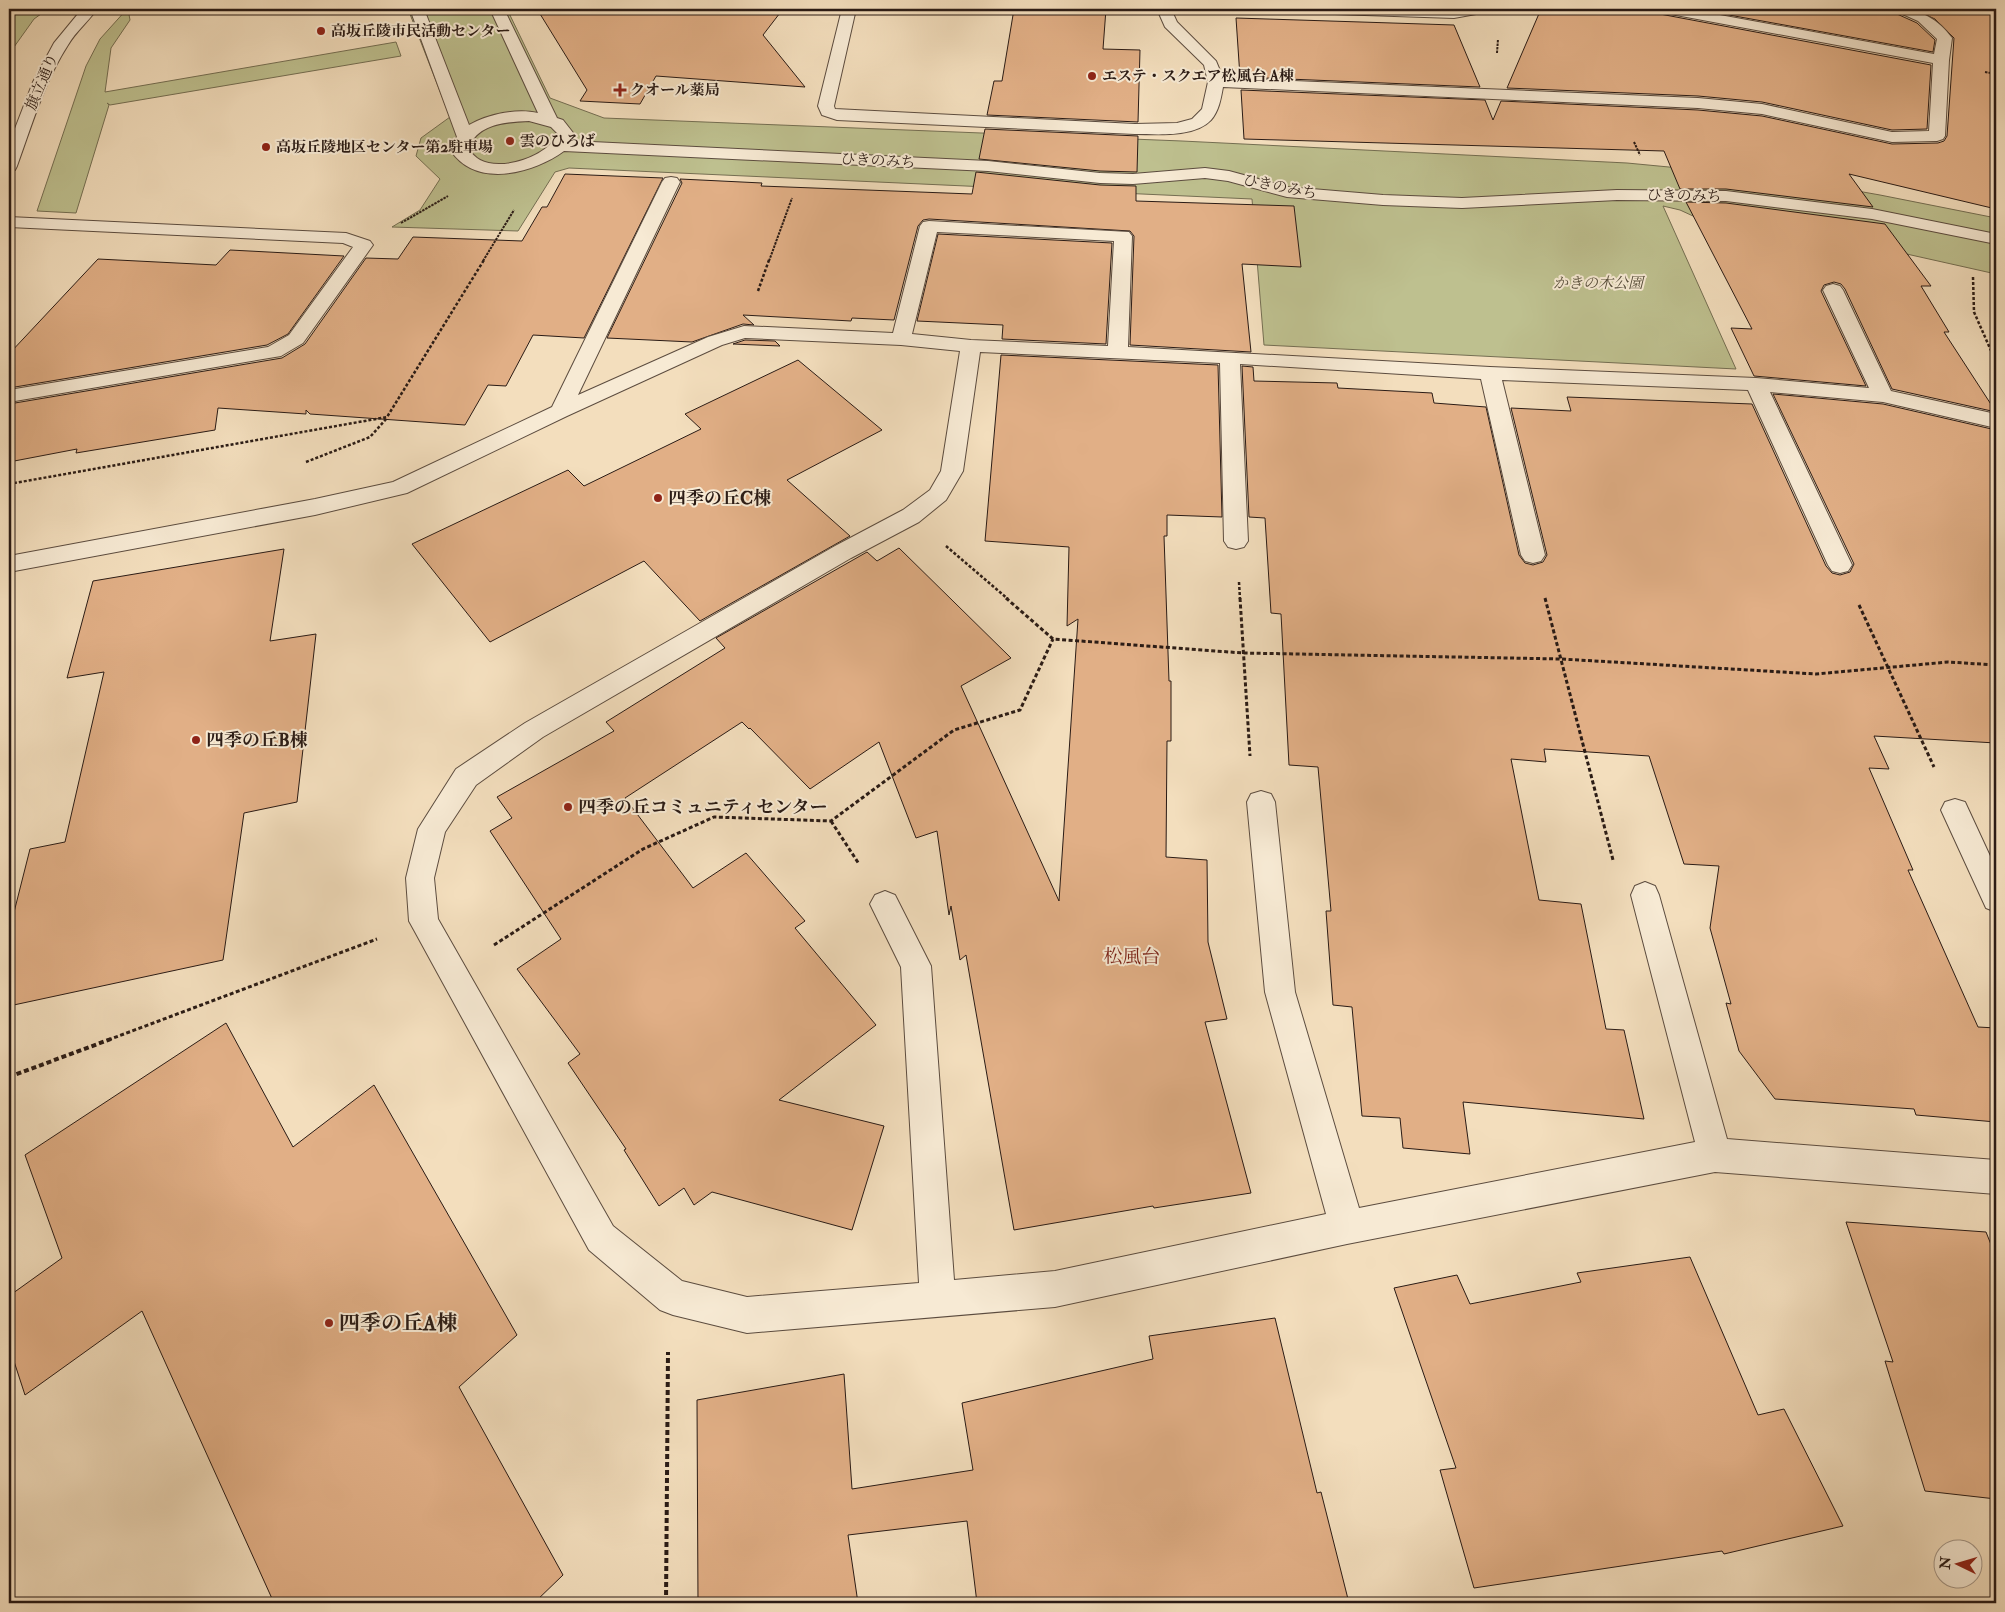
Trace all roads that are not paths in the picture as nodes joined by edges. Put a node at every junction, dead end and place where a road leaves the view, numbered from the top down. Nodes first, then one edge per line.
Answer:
1 (90, 9) edge
2 (417, 9) edge
3 (497, 9) edge
4 (849, 9) edge
5 (1164, 9) edge
6 (1305, 9) edge
7 (1472, 9) edge
8 (1665, 9) edge
9 (1902, 9) edge
10 (1941, 60) junction
11 (1216, 82) junction
12 (550, 119) junction
13 (465, 136) junction
14 (562, 146) junction
15 (9, 166) edge
16 (671, 182) dead end
17 (9, 222) edge
18 (1996, 239) edge
19 (1833, 290) dead end
20 (901, 339) junction
21 (971, 346) junction
22 (1118, 351) junction
23 (1230, 357) junction
24 (1490, 373) junction
25 (1756, 384) junction
26 (9, 396) edge
27 (1883, 396) junction
28 (560, 411) junction
29 (1996, 420) edge
30 (1236, 541) road end
31 (1533, 555) road end
32 (9, 564) edge
33 (1840, 564) road end
34 (1261, 802) road end
35 (1955, 810) road end
36 (1645, 895) road end
37 (1996, 899) edge
38 (885, 904) dead end
39 (1715, 1155) junction
40 (1996, 1177) edge
41 (1347, 1227) junction
42 (938, 1297) junction

1 - 15 street, 旗立通り
2 - 13 street
3 - 12 street
4 - 11 street
5 - 11 street
6 - 7 street
8 - 10 street
9 - 10 street
10 - 11 street
12 - 13 street
12 - 14 street
13 - 14 street
14 - 18 street, ひきのみち
16 - 28 street
17 - 26 street
19 - 27 street
20 - 21 street
20 - 22 street
20 - 28 street
21 - 22 street
21 - 42 street
22 - 23 street
23 - 24 street
23 - 30 street
24 - 25 street
24 - 31 street
25 - 27 street
25 - 33 street
27 - 29 street
28 - 32 street
34 - 41 street
35 - 37 street
36 - 39 street
38 - 42 street
39 - 40 street
39 - 41 street
41 - 42 street

